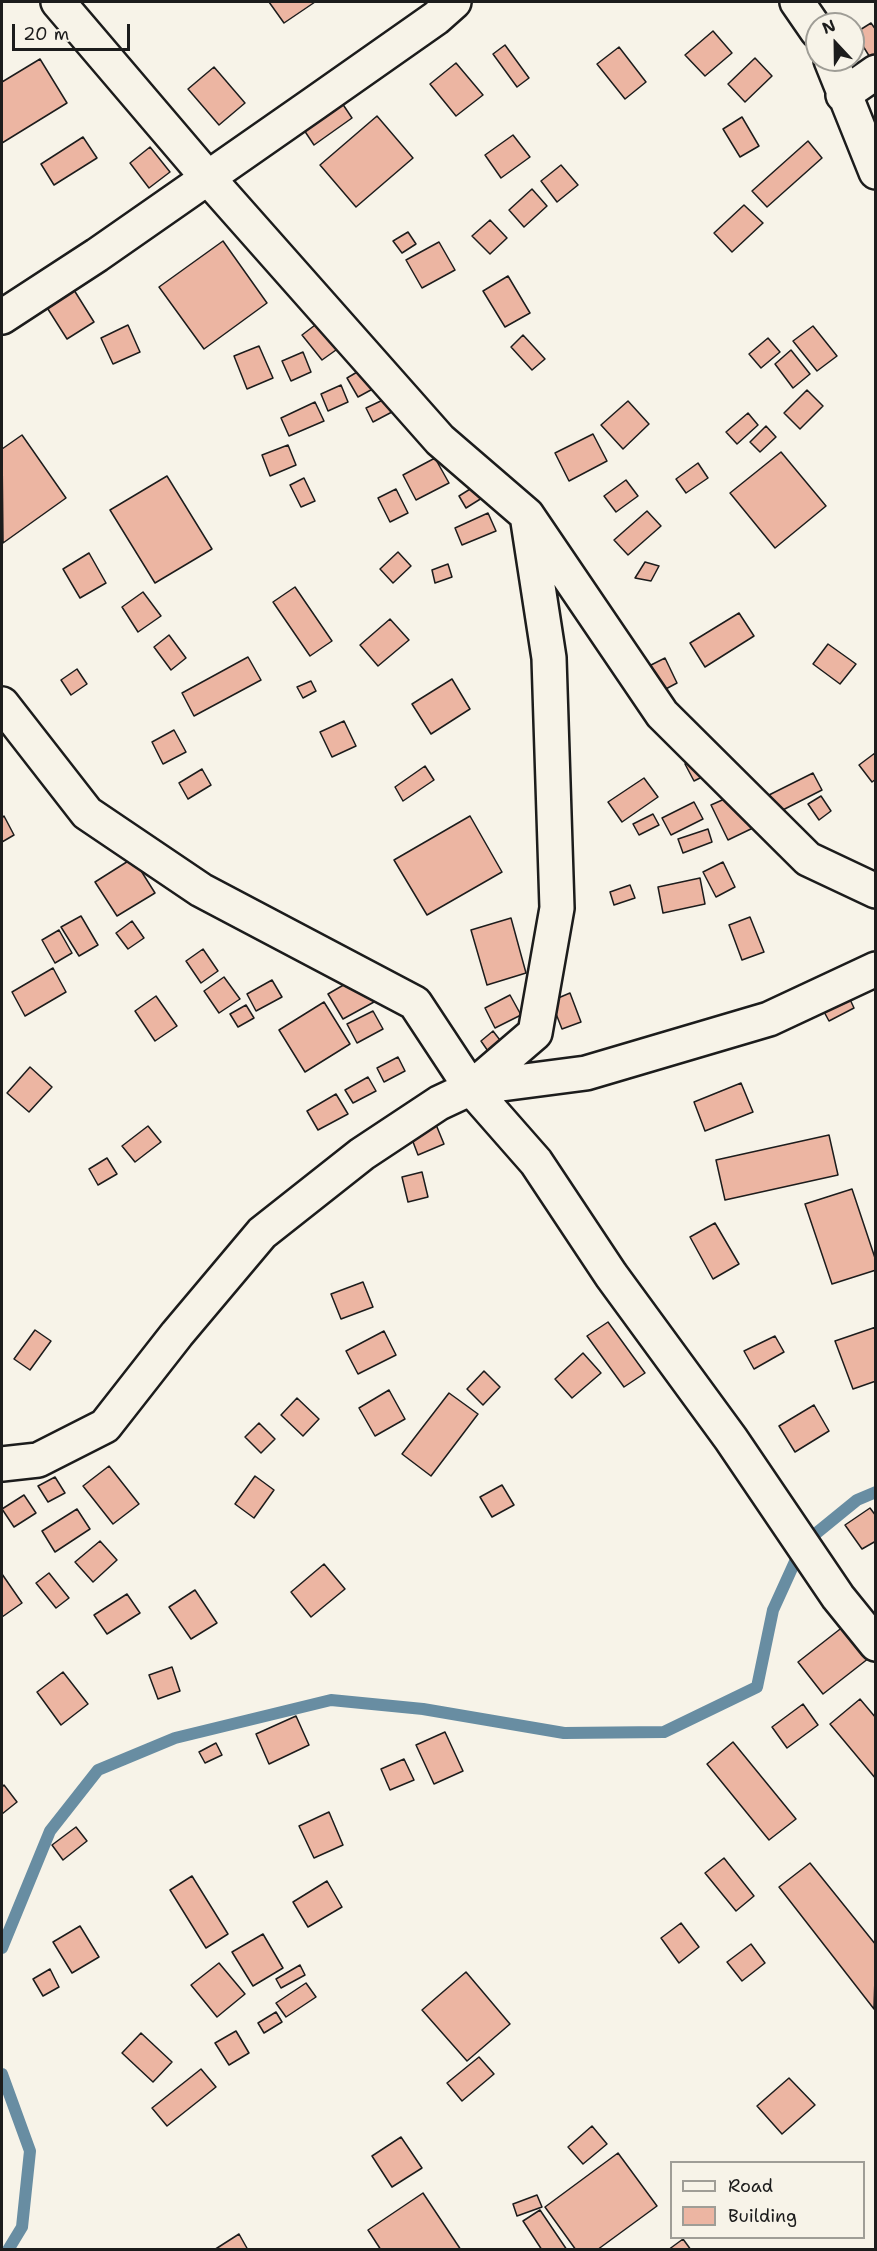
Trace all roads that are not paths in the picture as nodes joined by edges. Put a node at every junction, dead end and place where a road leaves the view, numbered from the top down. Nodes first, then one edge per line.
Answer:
1 (58, 2) edge
2 (438, 7) edge
3 (835, 72) edge
4 (876, 72) edge
5 (843, 95) junction
6 (876, 172) edge
7 (208, 178) junction
8 (2, 317) edge
9 (527, 515) junction
10 (2, 704) edge
11 (876, 891) edge
12 (876, 969) edge
13 (471, 1088) junction
14 (2, 1464) edge
15 (876, 1644) edge

1 - 7 street
2 - 7 street
3 - 5 street
4 - 5 street
5 - 6 street
7 - 8 street
7 - 9 street
9 - 11 street
9 - 13 street
10 - 13 street
12 - 13 street
13 - 14 street
13 - 15 street

